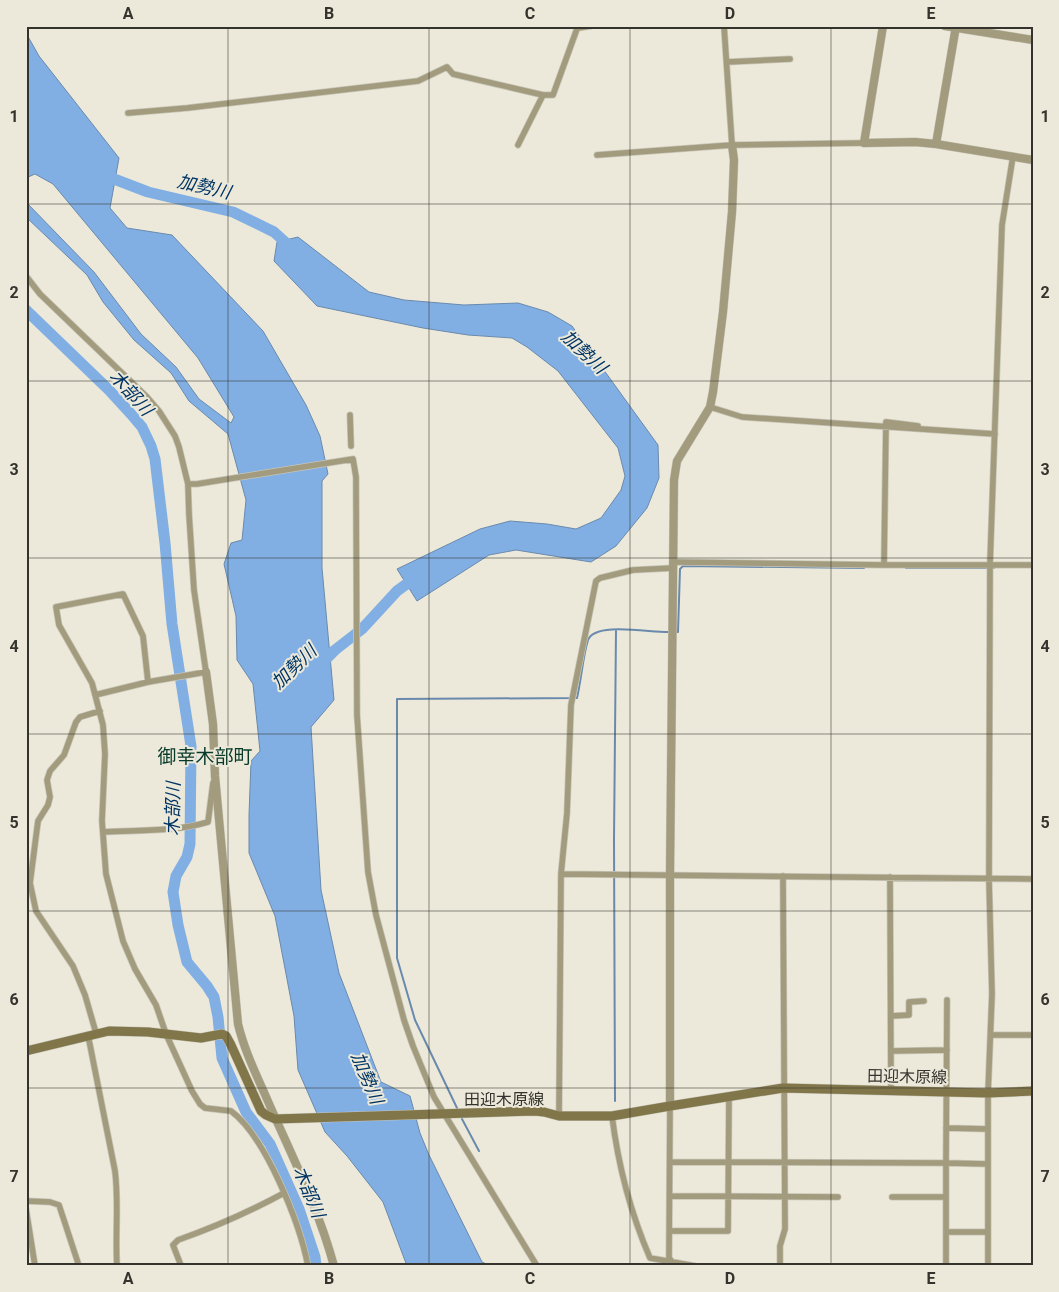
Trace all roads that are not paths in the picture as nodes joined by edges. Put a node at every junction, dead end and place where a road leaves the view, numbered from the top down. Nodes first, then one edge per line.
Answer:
1 (591, 26) edge
2 (724, 26) edge
3 (883, 26) edge
4 (944, 26) edge
5 (578, 27) edge
6 (956, 27) edge
7 (1033, 40) edge
8 (790, 59) dead end
9 (727, 62) junction
10 (543, 95) junction
11 (128, 113) dead end
12 (864, 143) junction
13 (936, 144) junction
14 (518, 145) dead end
15 (732, 145) junction
16 (597, 155) dead end
17 (1013, 156) junction
18 (1033, 160) edge
19 (26, 276) edge
20 (710, 407) junction
21 (350, 415) dead end
22 (886, 427) junction
23 (995, 434) junction
24 (351, 446) dead end
25 (188, 484) junction
26 (990, 564) junction
27 (673, 565) junction
28 (884, 565) junction
29 (1033, 565) edge
30 (206, 672) junction
31 (148, 682) junction
32 (95, 695) junction
33 (100, 711) junction
34 (214, 776) junction
35 (103, 832) junction
36 (561, 874) junction
37 (670, 874) junction
38 (783, 876) junction
39 (890, 877) junction
40 (1033, 879) edge
41 (989, 880) junction
42 (947, 1000) dead end
43 (924, 1001) dead end
44 (891, 1016) junction
45 (92, 1034) junction
46 (166, 1034) junction
47 (991, 1034) junction
48 (1033, 1035) edge
49 (947, 1050) junction
50 (26, 1051) edge
51 (891, 1051) junction
52 (783, 1088) junction
53 (891, 1091) junction
54 (1033, 1091) edge
55 (946, 1092) junction
56 (988, 1093) junction
57 (729, 1096) junction
58 (670, 1106) junction
59 (445, 1114) junction
60 (559, 1116) junction
61 (612, 1116) junction
62 (275, 1119) junction
63 (946, 1128) junction
64 (988, 1129) junction
65 (670, 1162) junction
66 (729, 1162) junction
67 (784, 1162) junction
68 (946, 1163) junction
69 (988, 1164) junction
70 (284, 1193) junction
71 (670, 1196) junction
72 (728, 1196) junction
73 (785, 1197) junction
74 (838, 1197) dead end
75 (946, 1197) junction
76 (892, 1198) dead end
77 (26, 1201) edge
78 (26, 1209) edge
79 (670, 1231) junction
80 (946, 1232) junction
81 (988, 1232) junction
82 (673, 1263) junction
83 (35, 1266) edge
84 (79, 1266) edge
85 (117, 1266) edge
86 (178, 1266) edge
87 (308, 1266) edge
88 (334, 1266) edge
89 (537, 1266) edge
90 (696, 1266) edge
91 (780, 1266) edge
92 (946, 1266) edge
93 (988, 1266) edge

1 - 5 street
2 - 9 street
3 - 12 street
4 - 6 street
5 - 10 street
6 - 7 street
6 - 13 street
8 - 9 street
9 - 15 street
10 - 11 street
10 - 14 street
12 - 13 street
12 - 15 street
13 - 17 street
15 - 16 street
15 - 20 street
17 - 18 street
17 - 23 street
19 - 25 street
20 - 22 street
20 - 27 street
21 - 24 street
22 - 23 street
22 - 28 street
23 - 26 street
25 - 30 street
25 - 59 street
26 - 28 street
26 - 29 street
26 - 41 street
27 - 28 street
27 - 36 street
27 - 37 street
30 - 31 street
30 - 34 street
31 - 32 street
31 - 32 street
32 - 33 street
33 - 35 street
33 - 45 street
34 - 35 street
34 - 62 street
35 - 46 street
36 - 37 street
36 - 60 street
37 - 38 street
37 - 58 street
38 - 39 street
38 - 52 street
39 - 41 street
39 - 44 street
40 - 41 street
41 - 47 street
42 - 49 street
43 - 44 street
44 - 51 street
45 - 46 main road
45 - 50 main road
45 - 85 street
46 - 62 main road
46 - 70 street
47 - 48 street
47 - 56 street
49 - 51 street
49 - 55 street
51 - 53 street
52 - 53 main road, 田迎木原線
52 - 57 main road, 田迎木原線
52 - 67 street
53 - 55 main road, 田迎木原線
54 - 56 main road, 田迎木原線
55 - 56 main road, 田迎木原線
55 - 63 street
56 - 64 street
57 - 58 main road, 田迎木原線
57 - 66 street
58 - 61 main road, 田迎木原線
58 - 65 street
59 - 60 main road, 田迎木原線
59 - 62 main road, 田迎木原線
59 - 89 street
60 - 61 main road, 田迎木原線
61 - 82 street
62 - 88 street
63 - 64 street
63 - 68 street
64 - 69 street
65 - 66 street
65 - 71 street
66 - 67 street
66 - 72 street
67 - 68 street
67 - 73 street
68 - 69 street
68 - 75 street
69 - 81 street
70 - 86 street
70 - 87 street
71 - 72 street
71 - 79 street
72 - 73 street
72 - 79 street
73 - 74 street
73 - 91 street
75 - 76 street
75 - 80 street
77 - 84 street
78 - 83 street
79 - 82 street
80 - 81 street
80 - 92 street
81 - 93 street
82 - 90 street

